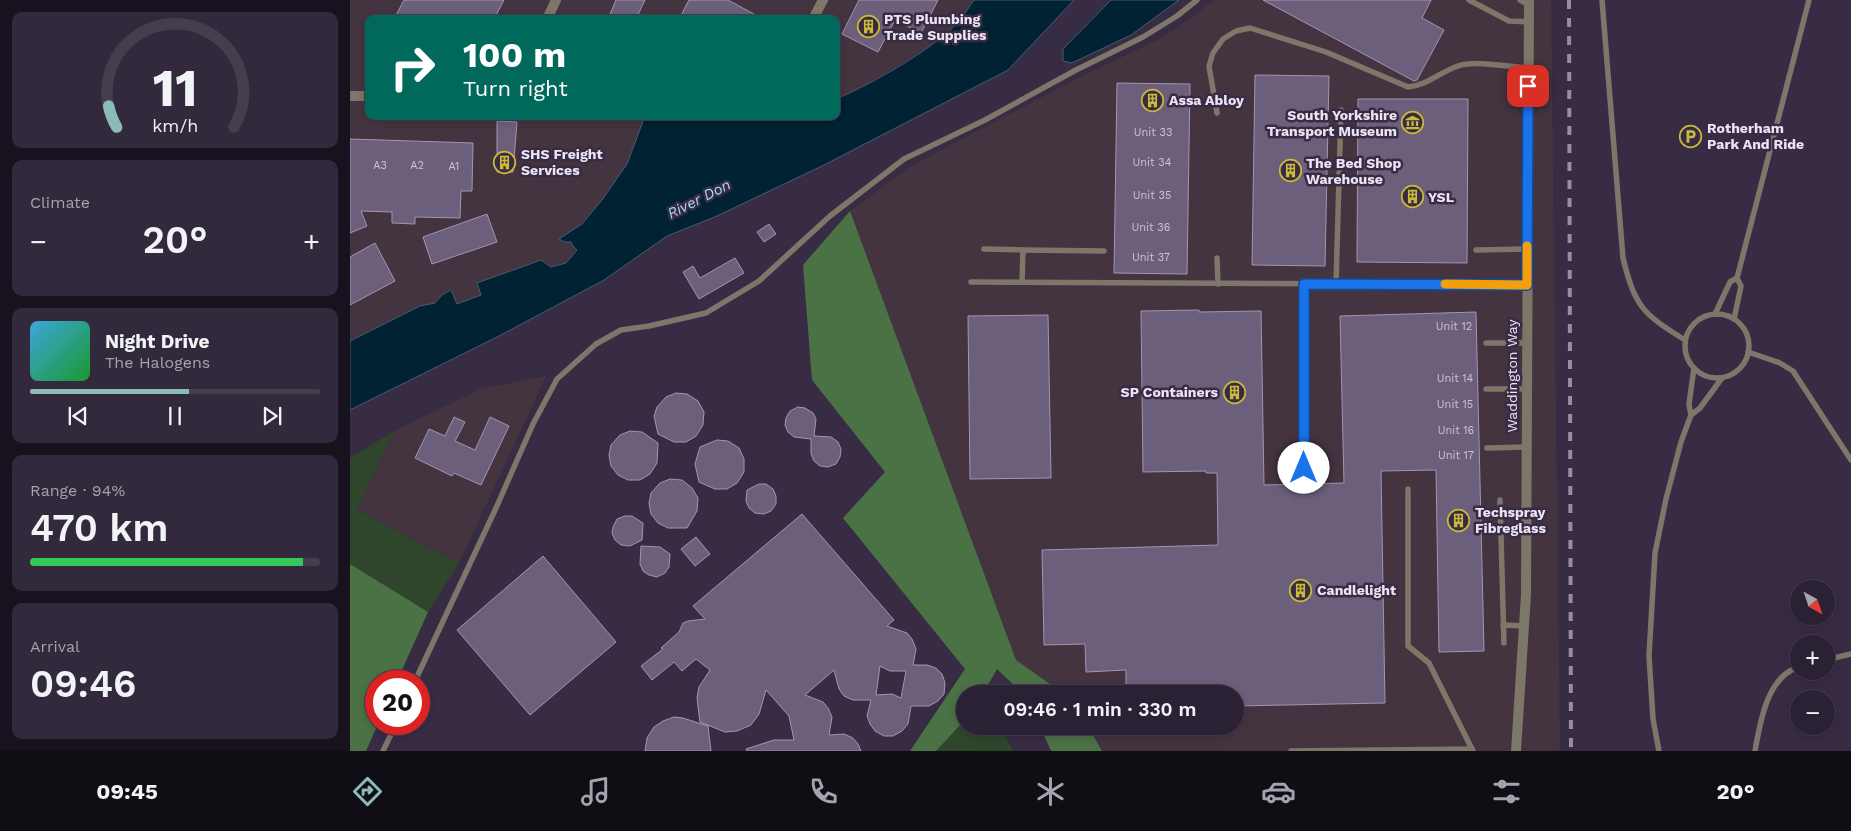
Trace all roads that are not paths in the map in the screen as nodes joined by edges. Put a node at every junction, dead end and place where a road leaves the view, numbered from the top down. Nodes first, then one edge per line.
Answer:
1 (556, 0) edge
2 (823, 0) edge
3 (1197, 0) edge
4 (1469, 0) edge
5 (1602, 0) edge
6 (1809, 0) edge
7 (1526, 2) edge
8 (549, 15) edge
9 (815, 15) edge
10 (1529, 22) junction
11 (1528, 68) junction
12 (350, 96) edge
13 (365, 96) edge
14 (1340, 110) dead end
15 (1217, 113) dead end
16 (984, 249) dead end
17 (1527, 249) junction
18 (1024, 250) junction
19 (1476, 250) dead end
20 (1104, 251) dead end
21 (1217, 258) dead end
22 (1737, 278) junction
23 (971, 282) dead end
24 (1022, 282) junction
25 (1218, 284) junction
26 (1304, 284) junction
27 (1336, 284) junction
28 (1527, 285) junction
29 (1715, 314) junction
30 (1734, 319) junction
31 (1686, 340) junction
32 (1486, 343) dead end
33 (1526, 343) junction
34 (1748, 352) junction
35 (1694, 368) junction
36 (1722, 378) junction
37 (1526, 389) junction
38 (1486, 390) dead end
39 (1691, 415) junction
40 (1487, 448) dead end
41 (1526, 448) junction
42 (1851, 460) edge
43 (1304, 468) dead end
44 (1408, 489) dead end
45 (1500, 500) dead end
46 (1503, 625) junction
47 (1525, 626) junction
48 (1504, 643) dead end
49 (1851, 654) edge
50 (1835, 658) edge
51 (420, 670) edge
52 (1790, 671) edge
53 (391, 735) edge
54 (1473, 750) edge
55 (383, 751) edge
56 (1290, 751) edge
57 (1516, 751) edge
58 (1659, 751) edge
59 (1755, 751) edge

1 - 8 street
2 - 9 street
3 - 51 lane
4 - 10 lane
5 - 31 lane
6 - 22 lane
7 - 10 street, Waddington Way
10 - 11 street, Waddington Way
11 - 15 lane
11 - 17 street, Waddington Way
12 - 13 street
14 - 27 lane
16 - 18 lane
17 - 19 lane
17 - 28 street, Waddington Way
18 - 20 lane
18 - 24 lane
21 - 25 lane
22 - 29 lane
22 - 30 lane
23 - 24 lane
24 - 25 lane
25 - 26 lane
26 - 27 lane
26 - 43 lane
27 - 28 lane
28 - 33 street, Waddington Way
29 - 30 lane
29 - 31 lane
30 - 34 lane
31 - 35 lane
32 - 33 lane
33 - 37 street, Waddington Way
34 - 36 lane
34 - 42 lane
35 - 36 lane
35 - 39 lane
36 - 39 lane
37 - 38 lane
37 - 41 street, Waddington Way
39 - 58 lane
40 - 41 lane
41 - 47 street, Waddington Way
44 - 54 lane
45 - 46 lane
46 - 47 lane
46 - 48 lane
47 - 57 street, Waddington Way
49 - 50 lane
52 - 59 lane
53 - 55 lane
54 - 56 lane

